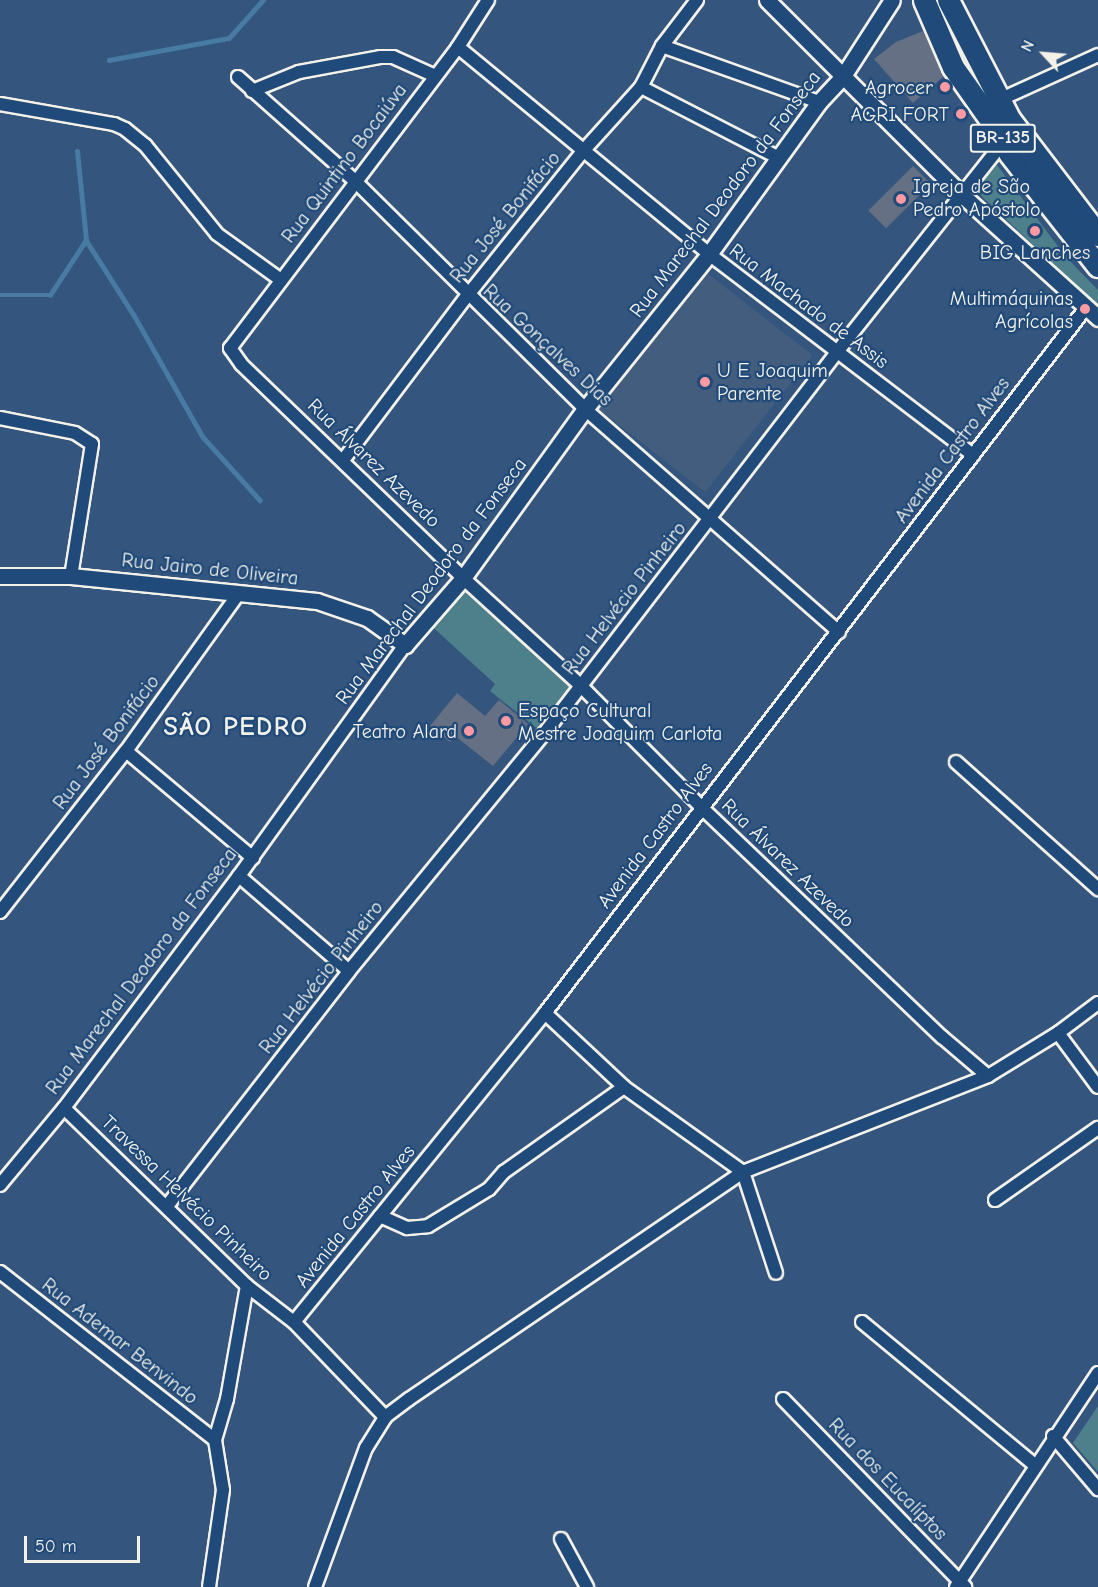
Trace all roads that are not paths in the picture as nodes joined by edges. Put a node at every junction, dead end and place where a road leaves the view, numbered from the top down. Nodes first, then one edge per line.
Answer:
1 (488, 0) edge
2 (697, 0) edge
3 (767, 0) edge
4 (892, 0) edge
5 (924, 0) edge
6 (948, 0) edge
7 (662, 46) junction
8 (458, 47) junction
9 (1098, 55) edge
10 (433, 75) junction
11 (843, 76) junction
12 (238, 77) dead end
13 (641, 87) junction
14 (252, 91) junction
15 (999, 100) junction
16 (819, 102) junction
17 (0, 104) edge
18 (1010, 120) junction
19 (1006, 142) junction
20 (584, 150) junction
21 (779, 158) junction
22 (355, 181) junction
23 (961, 194) junction
24 (1098, 235) edge
25 (709, 254) junction
26 (1098, 266) edge
27 (281, 279) junction
28 (467, 296) junction
29 (1092, 313) edge
30 (230, 348) joint
31 (837, 352) junction
32 (585, 409) junction
33 (0, 418) edge
34 (973, 455) junction
35 (344, 459) junction
36 (712, 517) junction
37 (0, 576) edge
38 (71, 576) junction
39 (463, 578) junction
40 (239, 593) junction
41 (839, 632) junction
42 (405, 645) junction
43 (580, 685) junction
44 (126, 751) junction
45 (956, 762) dead end
46 (700, 806) junction
47 (253, 858) junction
48 (239, 876) junction
49 (1098, 890) edge
50 (0, 912) edge
51 (349, 971) junction
52 (1098, 1003) edge
53 (545, 1013) junction
54 (1058, 1033) junction
55 (988, 1076) junction
56 (624, 1087) junction
57 (1098, 1087) edge
58 (64, 1107) junction
59 (1098, 1128) edge
60 (743, 1172) junction
61 (0, 1185) edge
62 (995, 1200) dead end
63 (167, 1206) junction
64 (380, 1216) junction
65 (0, 1272) edge
66 (776, 1273) dead end
67 (247, 1286) junction
68 (294, 1322) junction
69 (862, 1322) dead end
70 (1098, 1373) edge
71 (783, 1399) dead end
72 (385, 1417) junction
73 (1053, 1436) junction
74 (215, 1440) junction
75 (1035, 1465) junction
76 (1098, 1489) edge
77 (561, 1539) dead end
78 (960, 1585) edge
79 (208, 1587) edge
80 (315, 1587) edge
81 (587, 1587) edge

1 - 8 street, Rua Quintino Bocaiúva
2 - 7 street, Rua José Bonifácio
3 - 11 street
4 - 11 street, Rua Marechal Deodoro da Fonseca
5 - 19 highway, BR-135
6 - 15 highway, BR-135
7 - 13 street, Rua José Bonifácio
7 - 16 street
8 - 10 street, Rua Quintino Bocaiúva
8 - 20 street, Rua Machado de Assis
9 - 15 street
10 - 14 street
10 - 22 street, Rua Quintino Bocaiúva
11 - 16 street, Rua Marechal Deodoro da Fonseca
11 - 23 street
12 - 14 street, Rua Gonçalves Dias
13 - 20 street, Rua José Bonifácio
13 - 21 street
14 - 22 street, Rua Gonçalves Dias
15 - 18 highway, BR-135
16 - 21 street, Rua Marechal Deodoro da Fonseca
17 - 27 street
18 - 19 street
18 - 24 highway, BR-135
19 - 23 street, Rua Helvécio Pinheiro
19 - 26 highway, BR-135
20 - 25 street, Rua Machado de Assis
20 - 28 street, Rua José Bonifácio
21 - 25 street, Rua Marechal Deodoro da Fonseca
22 - 27 street, Rua Quintino Bocaiúva
22 - 28 street, Rua Gonçalves Dias
23 - 29 street
23 - 31 street, Rua Helvécio Pinheiro
25 - 31 street, Rua Machado de Assis
25 - 32 street, Rua Marechal Deodoro da Fonseca
27 - 30 street, Rua Quintino Bocaiúva
28 - 32 street, Rua Gonçalves Dias
28 - 35 street, Rua José Bonifácio
29 - 34 street, Avenida Castro Alves
30 - 35 street, Rua Álvarez Azevedo
31 - 34 street, Rua Machado de Assis
31 - 36 street, Rua Helvécio Pinheiro
32 - 36 street, Rua Gonçalves Dias
32 - 39 street, Rua Marechal Deodoro da Fonseca
33 - 38 street
34 - 41 street, Avenida Castro Alves
35 - 39 street, Rua Álvarez Azevedo
36 - 41 street, Rua Gonçalves Dias
36 - 43 street, Rua Helvécio Pinheiro
37 - 38 street, Rua Jairo de Oliveira
38 - 40 street, Rua Jairo de Oliveira
39 - 42 street, Rua Marechal Deodoro da Fonseca
39 - 43 street, Rua Álvarez Azevedo
40 - 42 street, Rua Jairo de Oliveira
40 - 44 street, Rua José Bonifácio
41 - 46 street, Avenida Castro Alves
42 - 47 street, Rua Marechal Deodoro da Fonseca
43 - 46 street, Rua Álvarez Azevedo
43 - 51 street, Rua Helvécio Pinheiro
44 - 47 street
44 - 50 street, Rua José Bonifácio
45 - 49 street
46 - 53 street, Avenida Castro Alves
46 - 55 street, Rua Álvarez Azevedo
47 - 48 street, Rua Marechal Deodoro da Fonseca
48 - 51 street
48 - 58 street, Rua Marechal Deodoro da Fonseca
51 - 63 street, Rua Helvécio Pinheiro
52 - 54 street
53 - 56 street
53 - 64 street, Avenida Castro Alves
54 - 55 street
54 - 57 street
55 - 60 street
56 - 60 street
56 - 64 street
58 - 61 street, Rua Marechal Deodoro da Fonseca
58 - 63 street, Travessa Helvécio Pinheiro
59 - 62 street
60 - 66 street
60 - 72 street
63 - 67 street, Travessa Helvécio Pinheiro
64 - 68 street, Avenida Castro Alves
65 - 74 street, Rua Ademar Benvindo
67 - 68 street, Travessa Helvécio Pinheiro
67 - 74 street
68 - 72 street, Travessa Helvécio Pinheiro
69 - 75 street
70 - 73 street
71 - 78 street, Rua dos Eucalíptos
72 - 80 street
73 - 75 street
73 - 76 street
74 - 79 street
75 - 78 street
77 - 81 street

